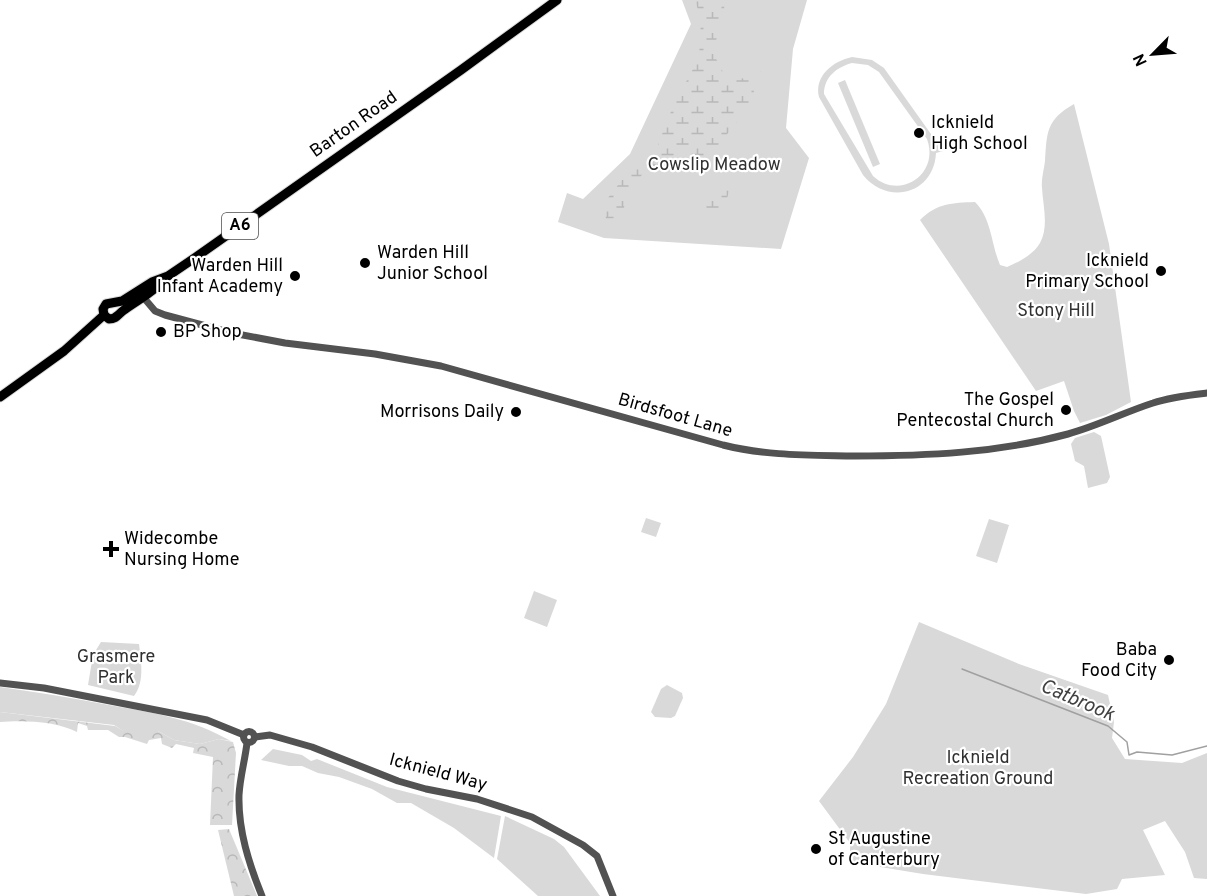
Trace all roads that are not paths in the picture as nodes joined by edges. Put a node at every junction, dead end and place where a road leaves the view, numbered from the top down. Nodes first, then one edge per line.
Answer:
1 (557, 0) edge
2 (168, 276) junction
3 (144, 298) junction
4 (113, 303) junction
5 (119, 314) junction
6 (104, 315) junction
7 (1207, 393) edge
8 (0, 397) edge
9 (0, 683) edge
10 (244, 735) junction
11 (255, 737) junction
12 (248, 743) junction
13 (262, 896) edge
14 (613, 896) edge

1 - 2 highway, Barton Road / A6
2 - 3 highway, Barton Road / A6
2 - 4 highway, Barton Road / A6
3 - 5 highway, Barton Road / A6
3 - 7 street, Birdsfoot Lane
4 - 5 highway
4 - 6 highway
5 - 6 highway
6 - 8 highway
9 - 10 street
10 - 11 street
10 - 12 street
11 - 12 street
11 - 14 street, Icknield Way
12 - 13 street

